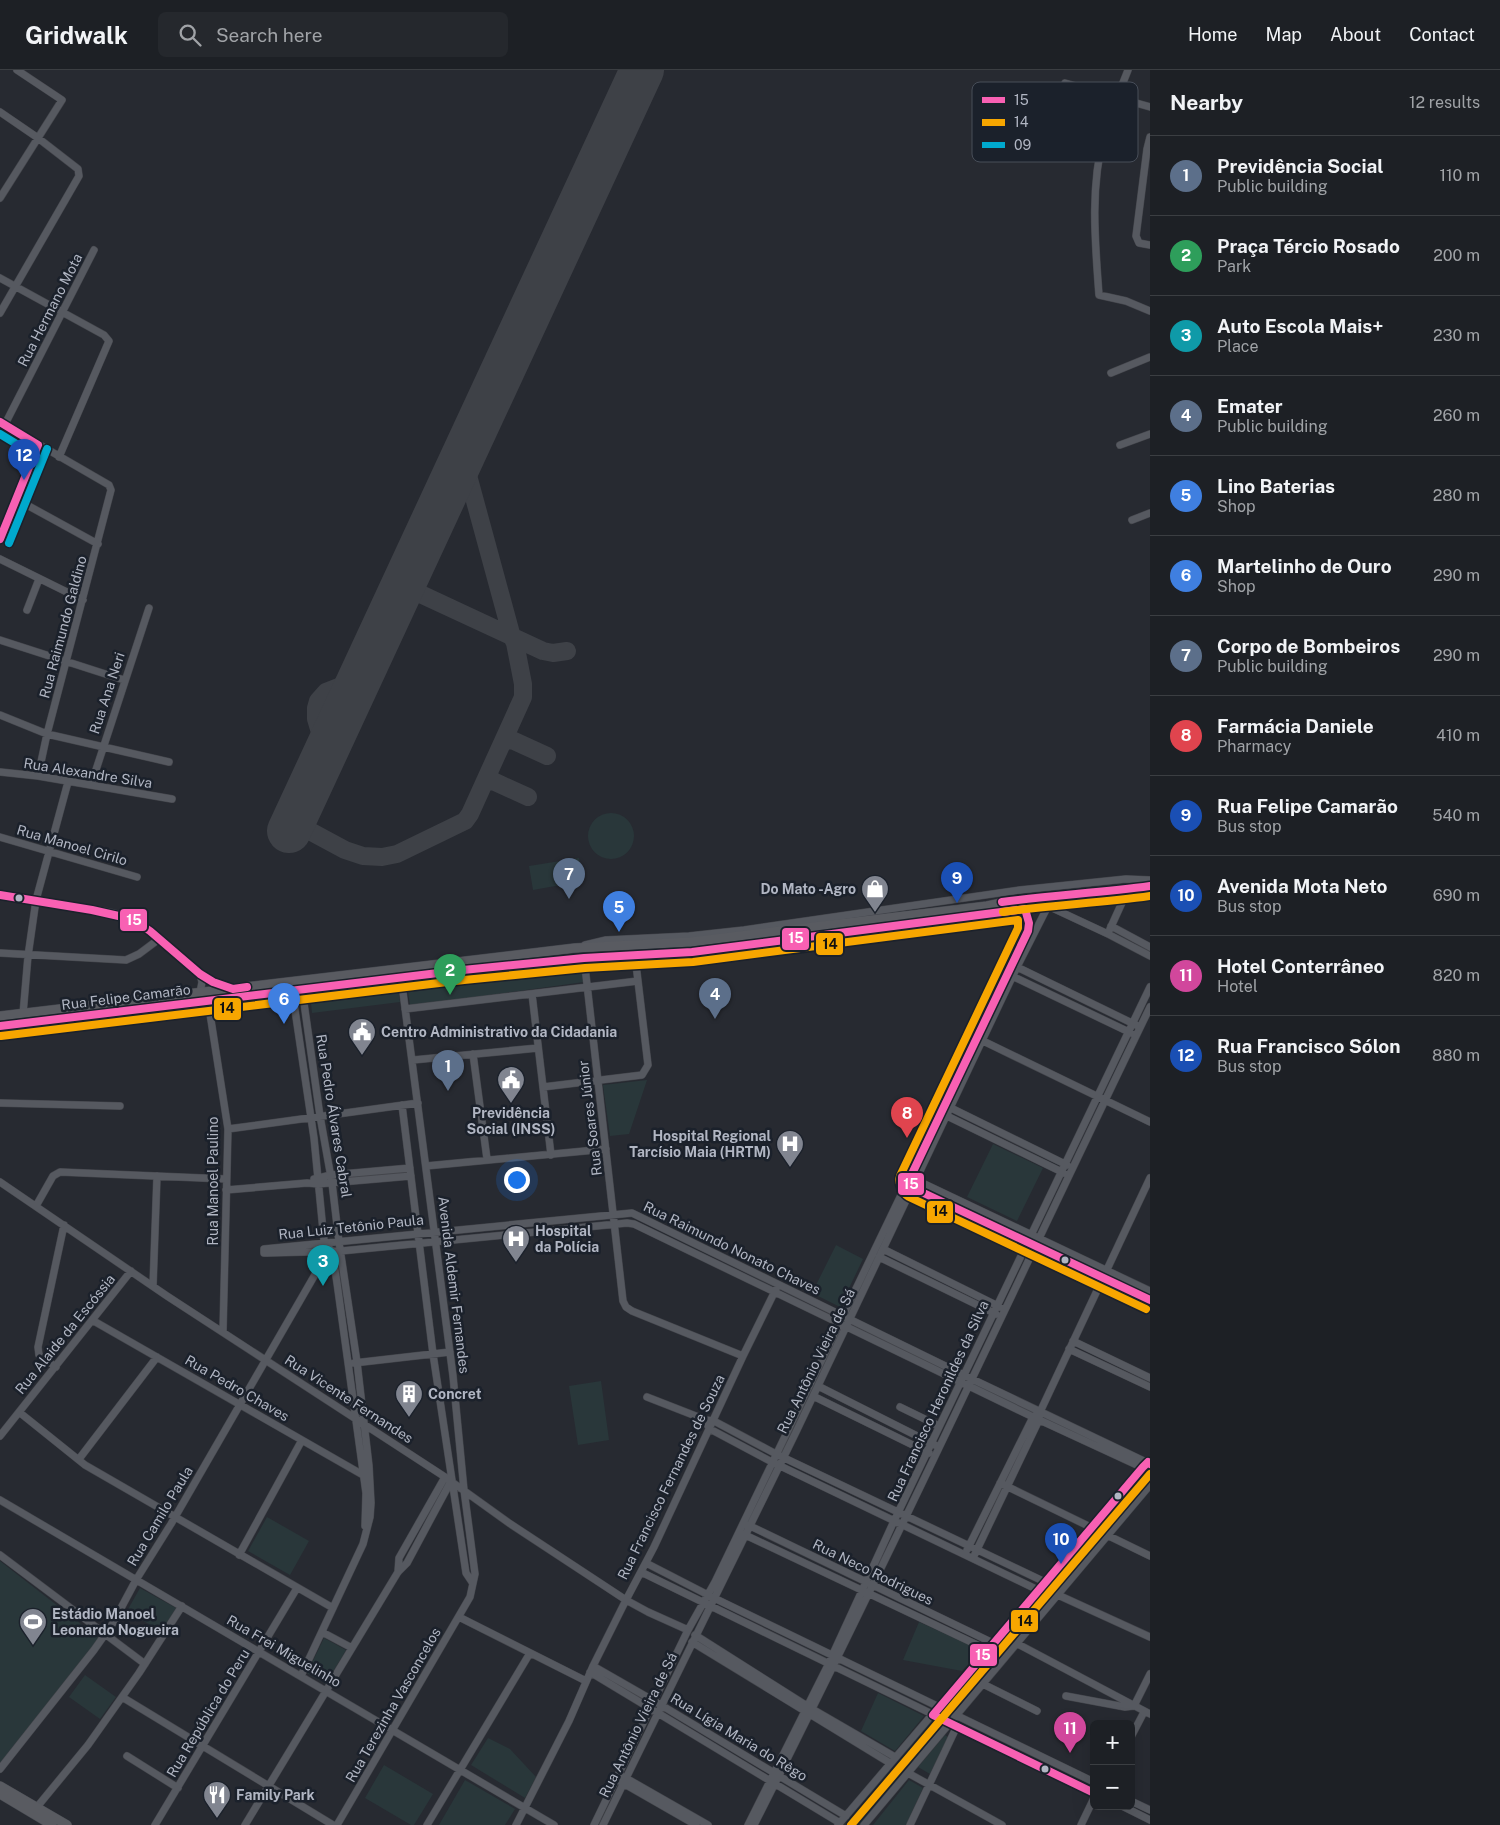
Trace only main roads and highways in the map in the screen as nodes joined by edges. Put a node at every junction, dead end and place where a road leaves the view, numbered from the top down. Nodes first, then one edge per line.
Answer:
1 (1150, 886) edge
2 (1150, 893) edge
3 (1070, 894) junction
4 (1025, 909) junction
5 (665, 944) junction
6 (596, 947) junction
7 (635, 956) junction
8 (584, 958) junction
9 (470, 960) junction
10 (463, 970) junction
11 (125, 1002) junction
12 (63, 1009) junction
13 (101, 1015) junction
14 (0, 1016) edge
15 (52, 1020) junction
16 (0, 1026) edge
17 (0, 1786) edge
18 (0, 1794) edge
19 (52, 1825) edge
20 (67, 1825) edge

1 - 3 main road, Rua Felipe Camarão
2 - 4 main road, Rua Felipe Camarão
3 - 4 main road
3 - 5 main road, Rua Felipe Camarão
4 - 7 main road, Rua Felipe Camarão
5 - 6 main road, Rua Felipe Camarão
5 - 7 main road
6 - 8 main road
6 - 9 main road, Rua Felipe Camarão
7 - 8 main road, Rua Felipe Camarão
8 - 10 main road, Rua Felipe Camarão
9 - 10 main road
9 - 11 main road, Rua Felipe Camarão
10 - 13 main road, Rua Felipe Camarão
11 - 12 main road, Rua Felipe Camarão
11 - 13 main road
12 - 14 main road, Rua Felipe Camarão
12 - 15 main road
13 - 15 main road, Rua Felipe Camarão
15 - 16 main road, Rua Felipe Camarão
17 - 20 main road
18 - 19 main road

